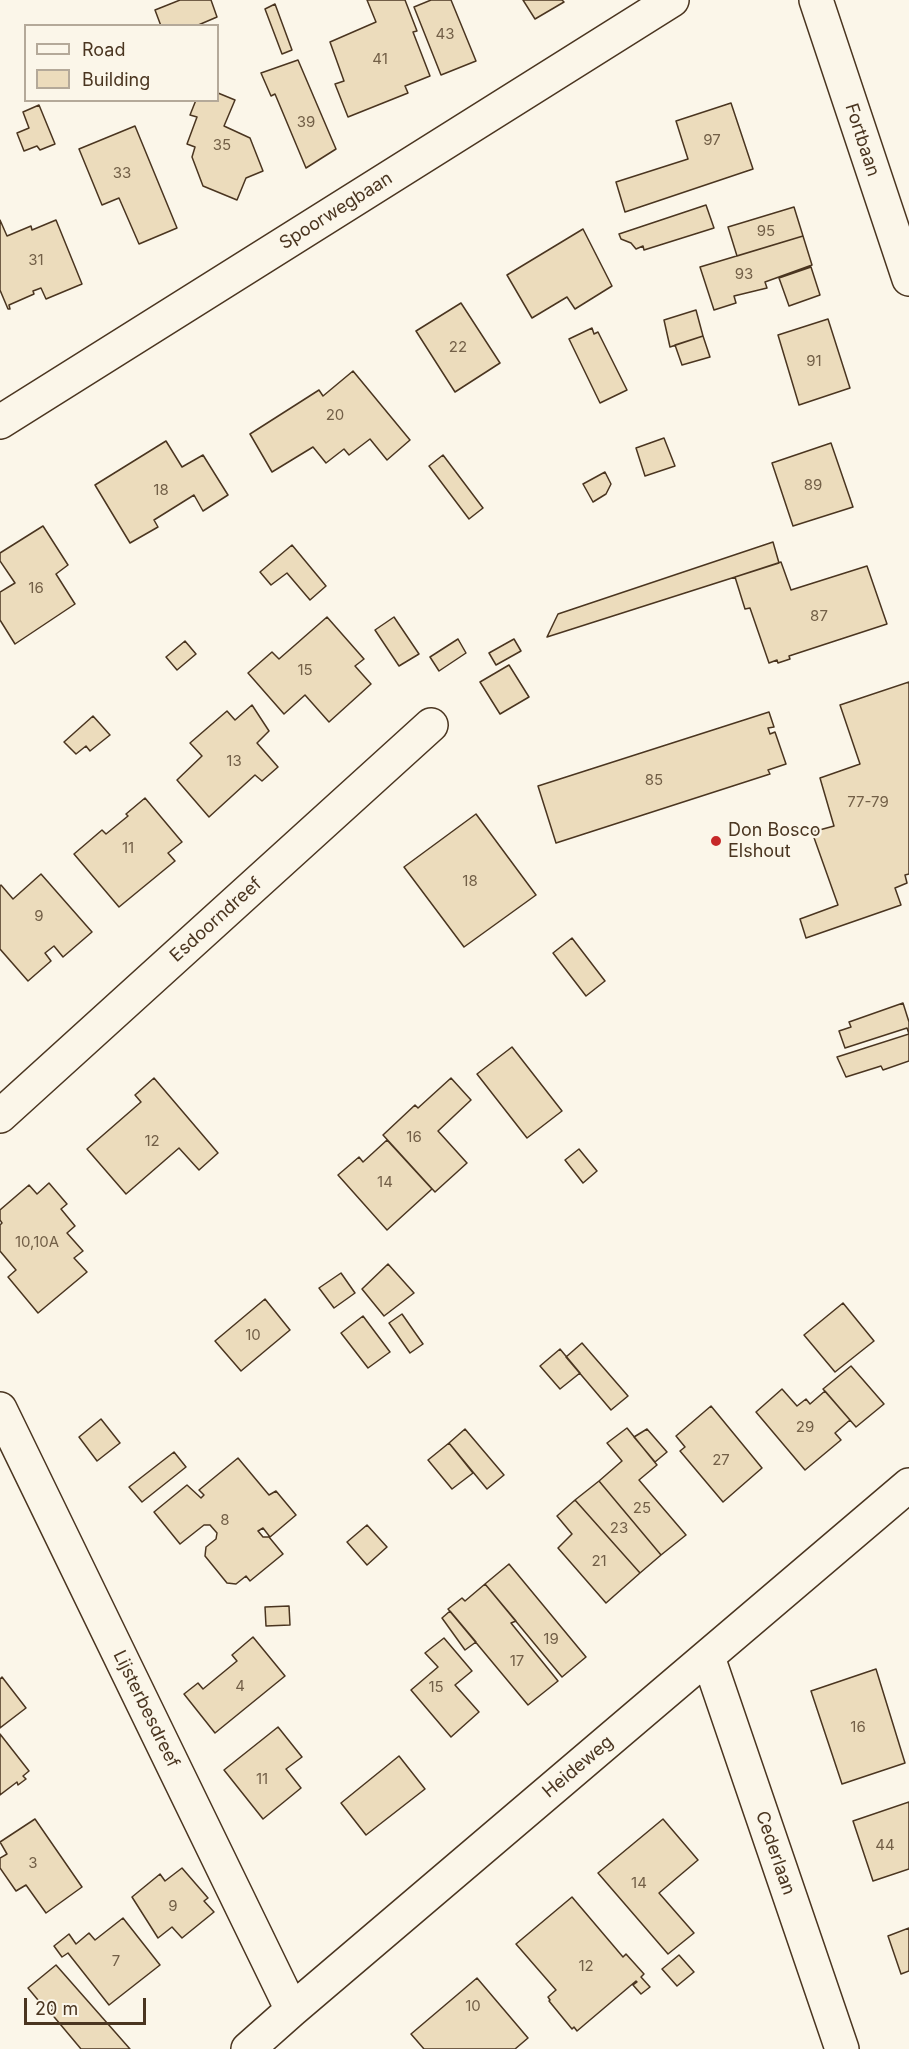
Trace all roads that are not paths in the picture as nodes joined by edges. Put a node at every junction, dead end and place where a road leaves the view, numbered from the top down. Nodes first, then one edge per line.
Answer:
1 (672, 0) edge
2 (816, 0) edge
3 (909, 279) edge
4 (0, 422) edge
5 (431, 725) dead end
6 (0, 1116) edge
7 (0, 1409) edge
8 (909, 1485) edge
9 (708, 1657) junction
10 (292, 2010) junction
11 (248, 2049) edge
12 (842, 2049) edge

1 - 4 street, Spoorwegbaan
2 - 3 street, Fortbaan
5 - 6 street, Esdoorndreef
7 - 10 street, Lijsterbesdreef
8 - 9 street, Heideweg
9 - 10 street, Heideweg
9 - 12 street, Cederlaan
10 - 11 street, Heideweg

